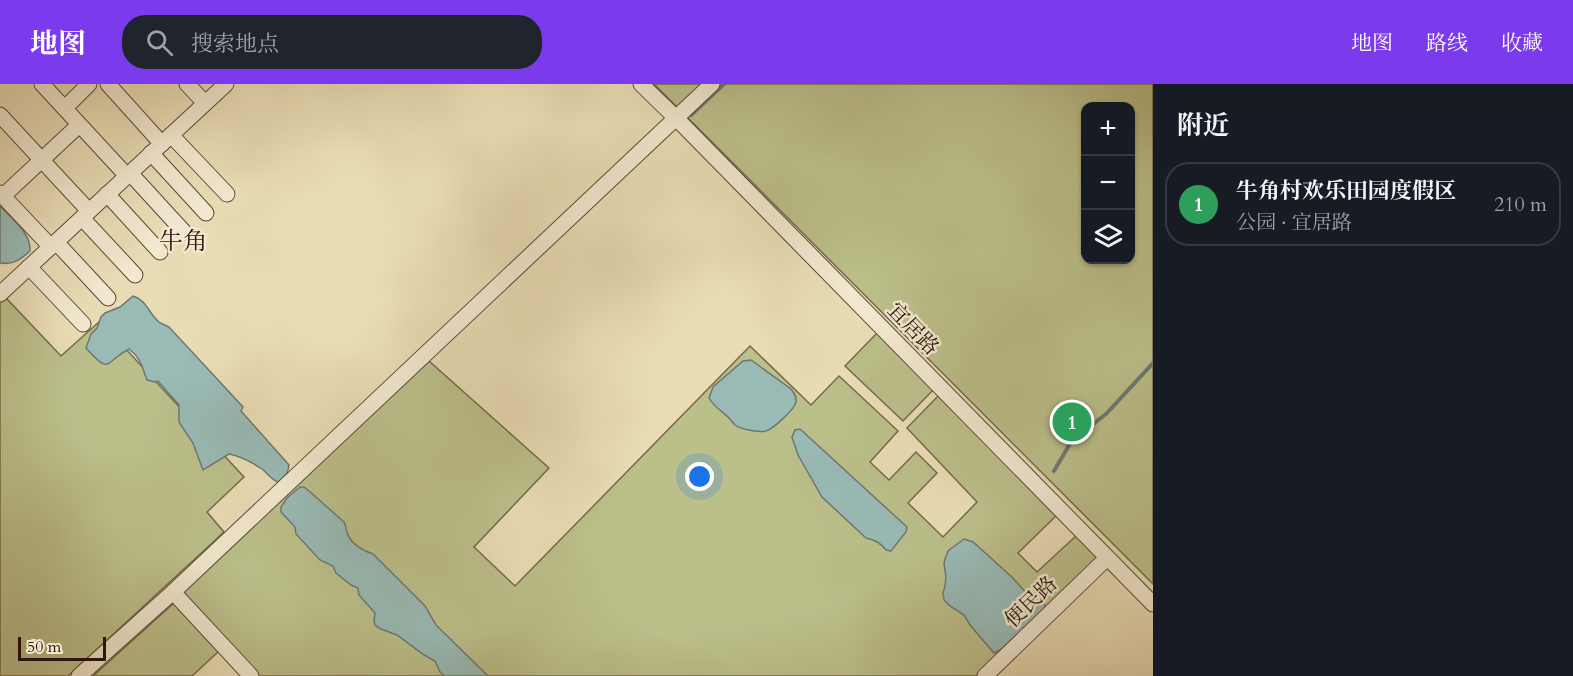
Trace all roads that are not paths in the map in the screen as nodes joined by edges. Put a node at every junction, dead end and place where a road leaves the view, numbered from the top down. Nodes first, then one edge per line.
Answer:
1 (42, 84) edge
2 (90, 84) edge
3 (108, 84) edge
4 (187, 84) edge
5 (226, 84) edge
6 (641, 84) edge
7 (712, 84) edge
8 (206, 103) junction
9 (65, 108) junction
10 (0, 115) edge
11 (677, 119) junction
12 (79, 125) junction
13 (162, 144) junction
14 (42, 160) junction
15 (128, 175) junction
16 (1, 194) edge
17 (107, 194) junction
18 (227, 194) dead end
19 (206, 213) dead end
20 (86, 214) junction
21 (184, 232) dead end
22 (53, 245) junction
23 (160, 252) dead end
24 (29, 267) junction
25 (135, 275) dead end
26 (0, 294) edge
27 (108, 298) dead end
28 (83, 324) dead end
29 (1107, 558) junction
30 (173, 592) junction
31 (1153, 604) edge
32 (80, 676) edge
33 (251, 676) edge
34 (984, 676) edge

1 - 9 street
2 - 9 street
3 - 13 street
4 - 8 street
5 - 8 street
6 - 11 street, 宜居路
7 - 11 street
8 - 13 street
9 - 12 street
10 - 14 street
11 - 29 street, 宜居路
11 - 30 street
12 - 14 street
12 - 15 street
13 - 15 street
13 - 18 street
13 - 19 street
14 - 16 street
14 - 20 street
15 - 17 street
15 - 21 street
16 - 22 street
17 - 20 street
17 - 23 street
20 - 22 street
20 - 25 street
22 - 24 street
22 - 27 street
24 - 26 street
24 - 28 street
29 - 31 street, 宜居路
29 - 34 street, 便民路
30 - 32 street
30 - 33 street

